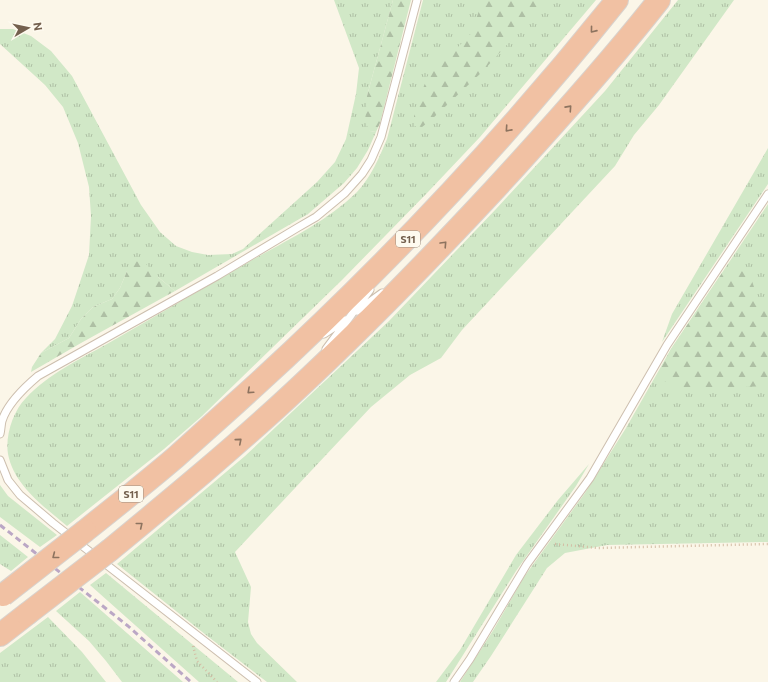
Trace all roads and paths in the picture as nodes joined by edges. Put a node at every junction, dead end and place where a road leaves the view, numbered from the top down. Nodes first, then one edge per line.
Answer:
1 (417, 0) edge
2 (617, 0) edge
3 (659, 0) edge
4 (768, 194) edge
5 (407, 240) junction
6 (428, 261) junction
7 (379, 278) dead end
8 (374, 284) dead end
9 (350, 316) junction
10 (318, 338) dead end
11 (312, 343) dead end
12 (273, 370) junction
13 (292, 394) junction
14 (0, 434) edge
15 (0, 460) edge
16 (543, 542) junction
17 (768, 544) edge
18 (2, 596) edge
19 (190, 630) junction
20 (0, 635) edge
21 (217, 682) edge
22 (256, 682) edge
23 (454, 682) edge

1 - 14 lane
2 -> 5 highway, S11
6 -> 3 highway, S11
4 - 16 lane
5 - 7 lane
5 - 12 highway, S11
6 - 9 lane
6 - 13 highway, S11
8 - 9 lane
9 - 10 lane
9 - 13 lane
11 - 12 lane
12 -> 18 highway, S11, bridge
20 -> 13 highway, S11, bridge
15 - 19 lane
16 - 17 path
16 - 23 lane
19 - 21 path
19 - 22 lane

